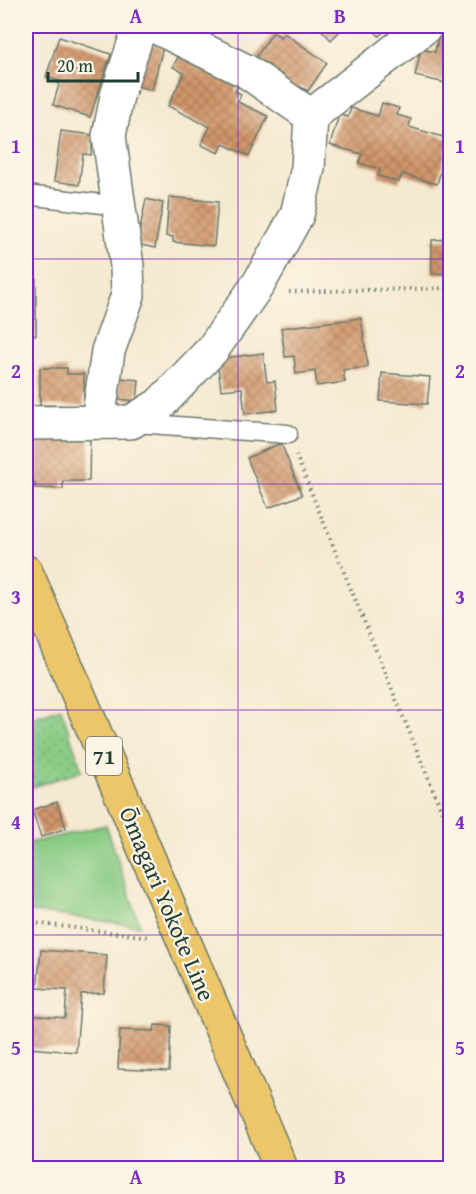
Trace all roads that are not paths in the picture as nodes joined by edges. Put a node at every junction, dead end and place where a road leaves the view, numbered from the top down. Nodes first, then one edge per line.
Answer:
1 (140, 26) edge
2 (154, 26) edge
3 (426, 26) edge
4 (311, 116) junction
5 (26, 195) edge
6 (119, 206) junction
7 (98, 422) junction
8 (131, 422) junction
9 (26, 423) edge
10 (288, 434) road end
11 (26, 572) edge
12 (281, 1168) edge

1 - 6 street
2 - 4 street
3 - 4 street
4 - 8 street
5 - 6 lane
6 - 7 street
7 - 8 street
7 - 9 street
8 - 10 lane
11 - 12 main road, Ōmagari Yokote Line / 71

